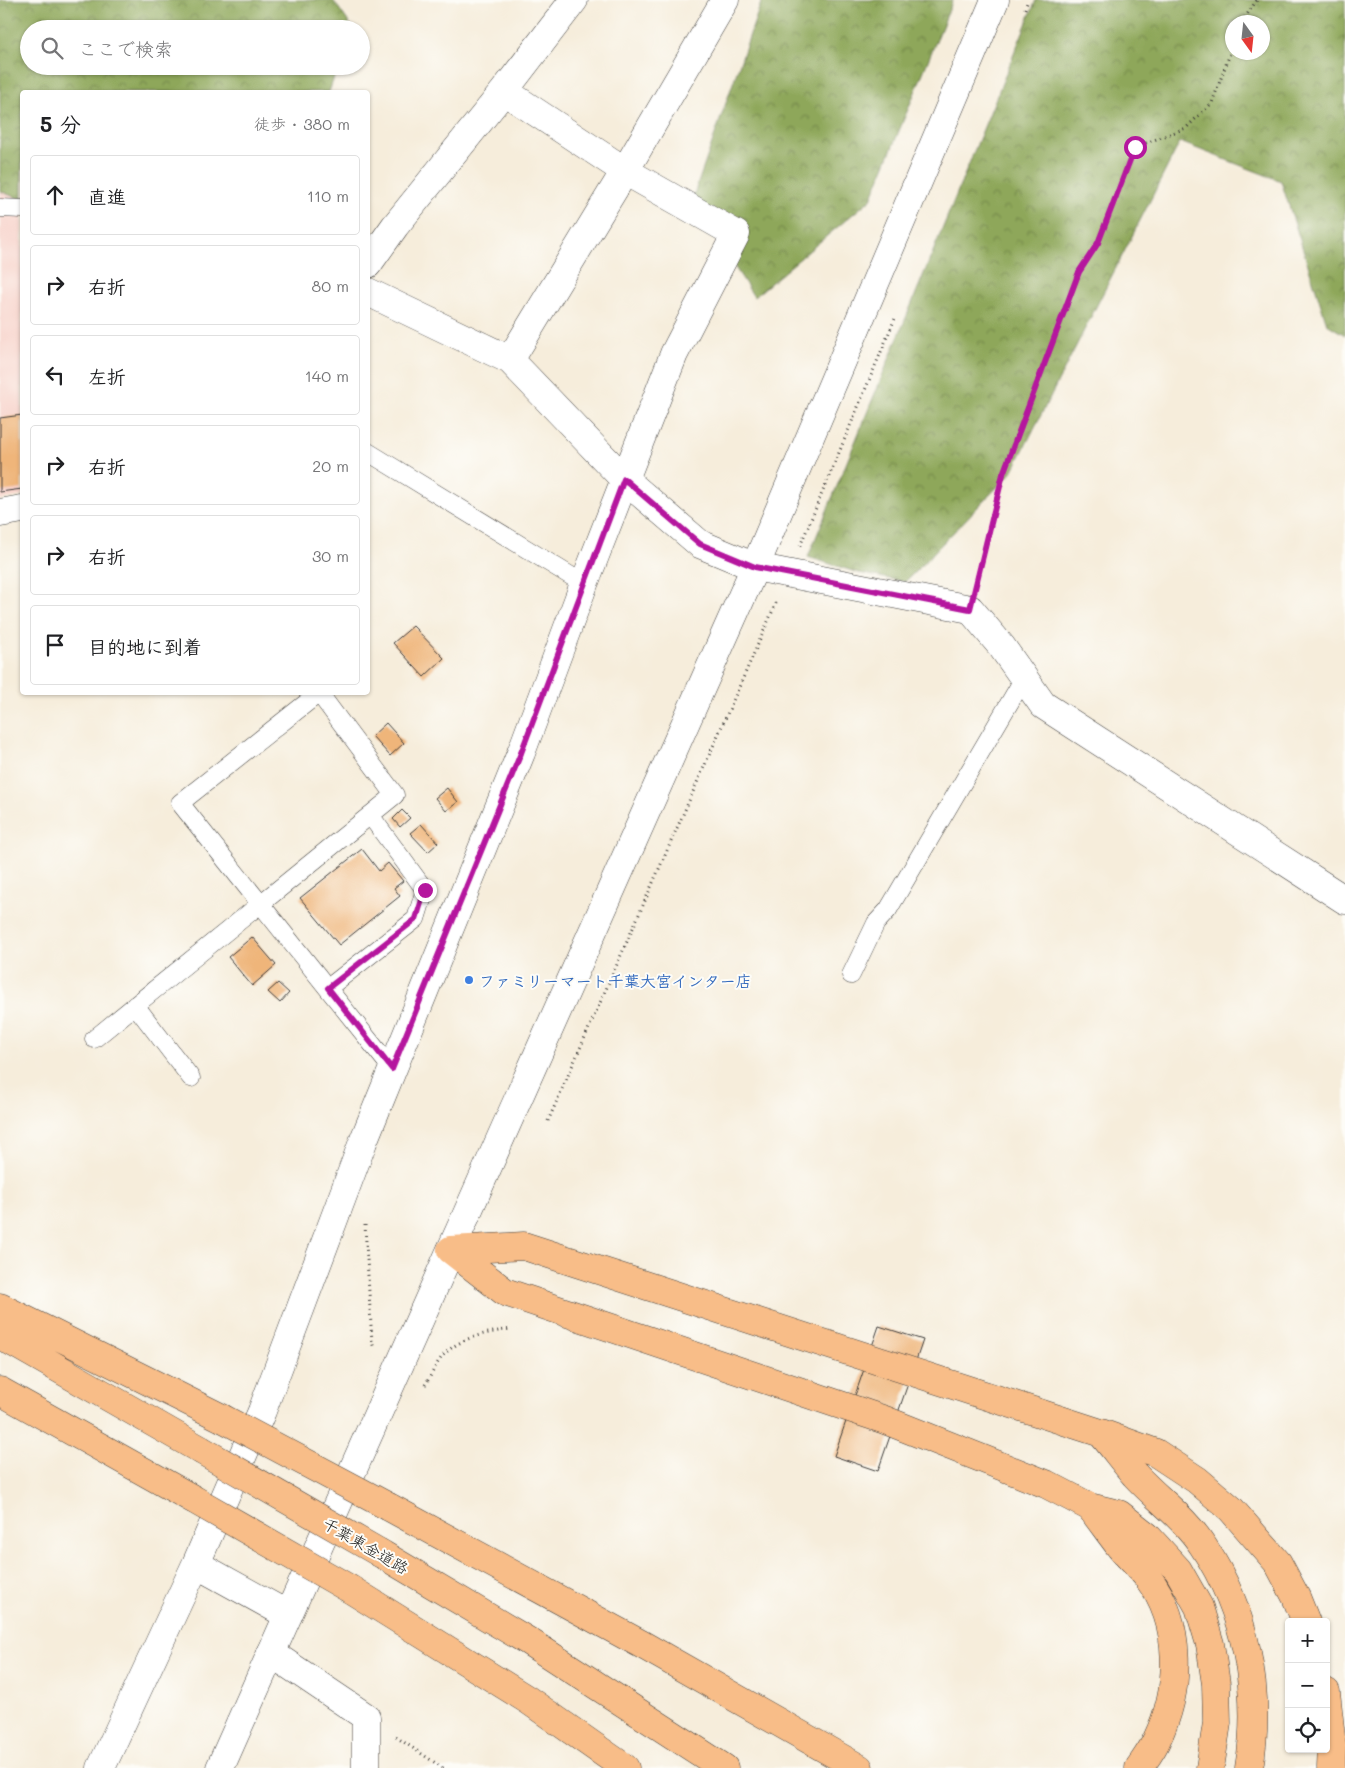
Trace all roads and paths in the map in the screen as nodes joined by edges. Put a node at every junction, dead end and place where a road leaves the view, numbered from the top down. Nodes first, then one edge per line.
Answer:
1 (574, 0) edge
2 (725, 0) edge
3 (995, 0) edge
4 (1257, 0) edge
5 (1247, 15) edge
6 (1228, 60) edge
7 (504, 91) junction
8 (625, 171) junction
9 (0, 208) edge
10 (20, 209) edge
11 (370, 261) edge
12 (370, 293) edge
13 (510, 360) junction
14 (370, 453) edge
15 (624, 479) junction
16 (20, 509) edge
17 (0, 513) edge
18 (755, 567) junction
19 (584, 584) junction
20 (777, 600) dead end
21 (970, 609) junction
22 (1024, 678) junction
23 (316, 695) edge
24 (321, 695) edge
25 (370, 815) junction
26 (1345, 900) edge
27 (261, 904) junction
28 (851, 974) dead end
29 (328, 988) junction
30 (135, 1005) junction
31 (94, 1038) dead end
32 (392, 1069) junction
33 (191, 1078) dead end
34 (548, 1121) dead end
35 (365, 1216) dead end
36 (451, 1250) junction
37 (0, 1307) edge
38 (0, 1335) edge
39 (0, 1390) edge
40 (389, 1391) junction
41 (1102, 1433) junction
42 (1090, 1507) junction
43 (196, 1564) junction
44 (288, 1615) junction
45 (1304, 1618) edge
46 (271, 1653) junction
47 (1328, 1708) edge
48 (366, 1717) junction
49 (101, 1768) edge
50 (220, 1768) edge
51 (366, 1768) edge
52 (443, 1768) edge
53 (624, 1768) edge
54 (724, 1768) edge
55 (859, 1768) edge
56 (1139, 1768) edge
57 (1210, 1768) edge
58 (1249, 1768) edge
59 (1331, 1768) edge

1 - 7 street
2 - 8 street
3 - 18 street
4 - 5 path
6 - 21 path
7 - 8 street
7 - 11 street
8 - 13 street
8 - 15 street
9 - 10 lane
12 - 13 street
13 - 15 street
14 - 19 lane
15 - 18 street
15 - 19 street
16 - 17 street
18 - 21 street
18 - 36 street
19 - 32 street
20 - 34 path
21 - 22 street
22 - 26 street
22 - 28 lane
23 - 27 lane
24 - 25 lane
25 - 27 lane
25 - 29 lane
27 - 29 lane
27 - 30 lane
29 - 32 lane
30 - 31 lane
30 - 33 lane
32 - 43 street
35 - 40 path
36 - 40 street
36 - 41 highway
36 - 42 highway
37 - 55 highway, bridge
38 - 54 highway, 千葉東金道路, bridge
39 - 53 highway, bridge
40 - 44 street
41 - 45 highway
41 - 58 highway
42 - 56 highway
42 - 57 highway
43 - 44 street
43 - 49 street
44 - 46 street
46 - 48 street
46 - 50 street
47 - 59 highway
48 - 51 street
48 - 52 path

